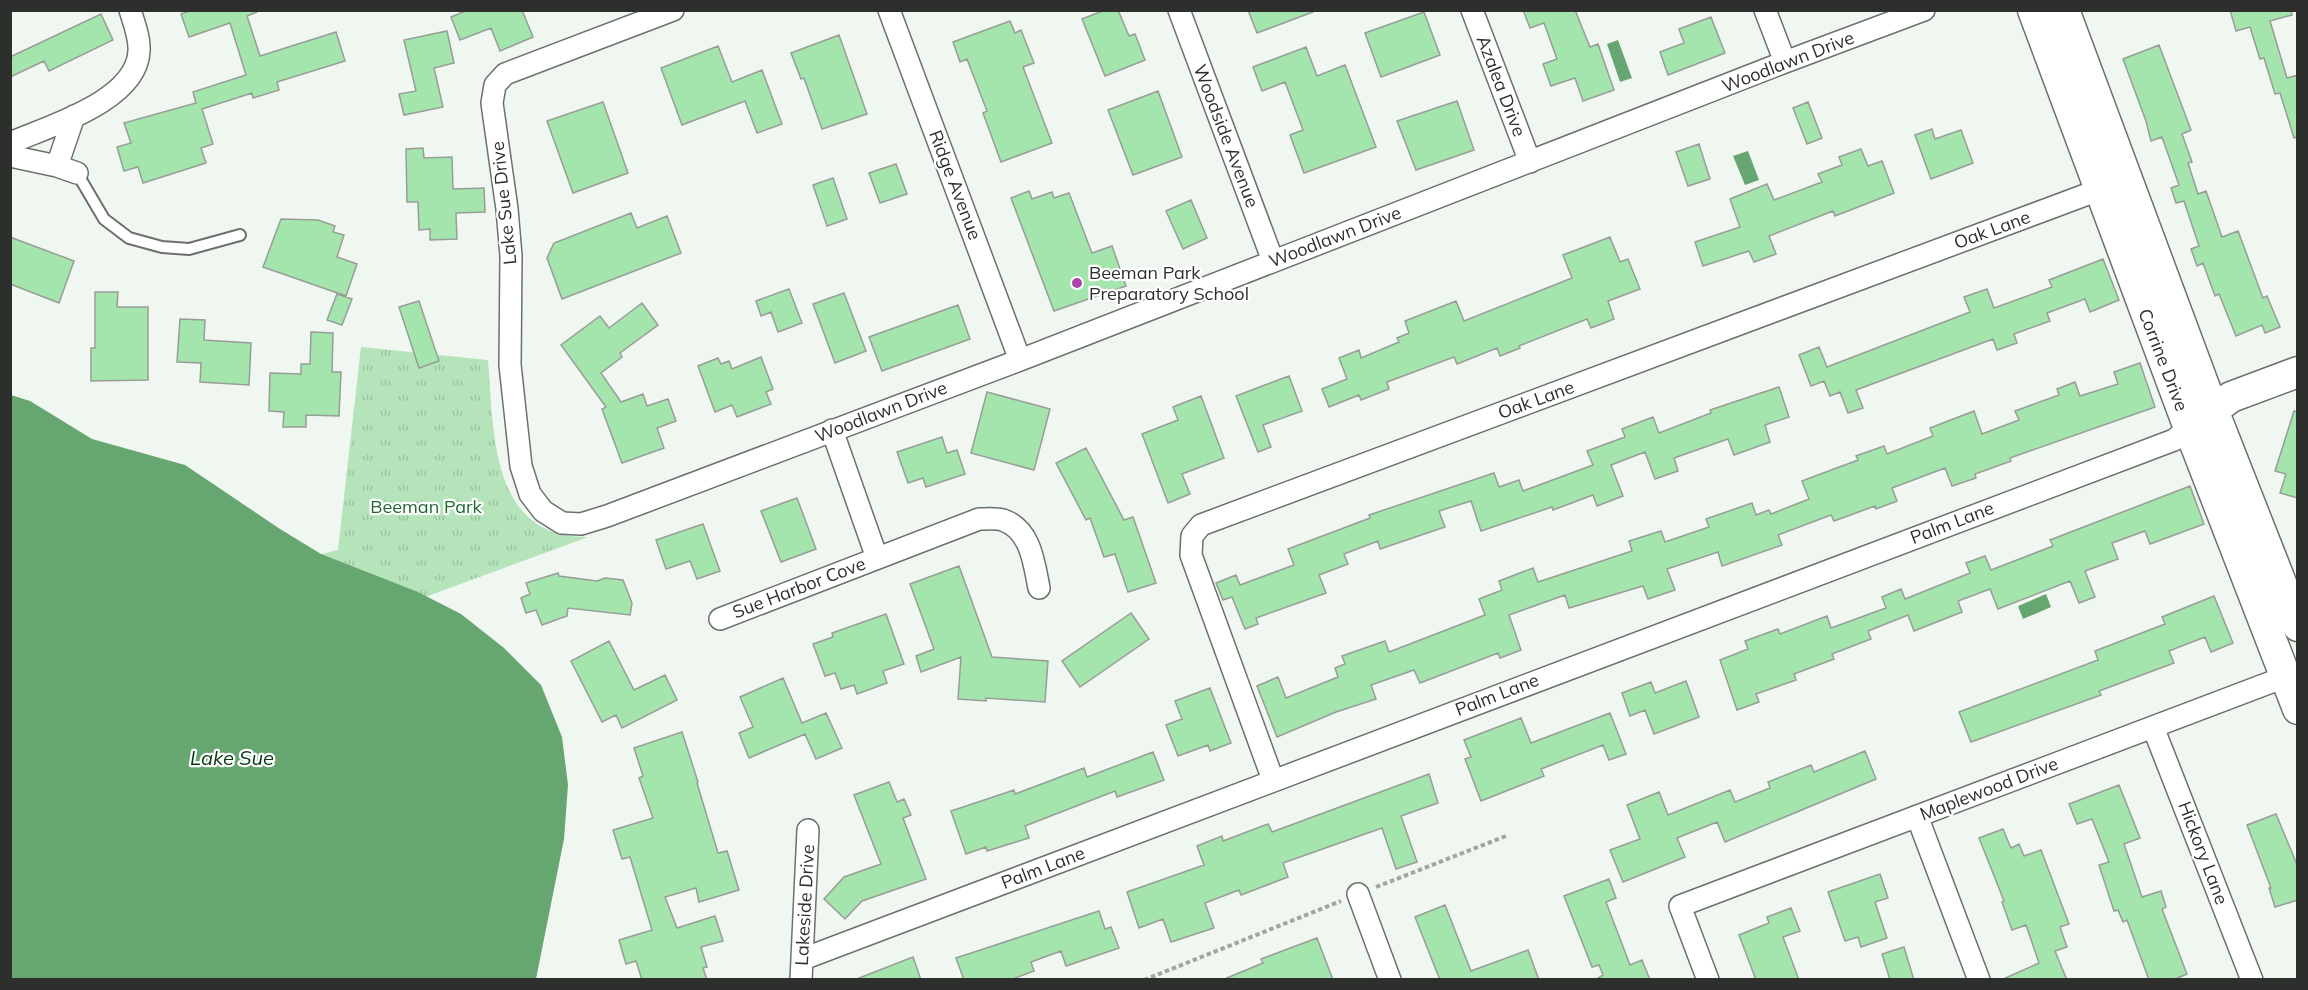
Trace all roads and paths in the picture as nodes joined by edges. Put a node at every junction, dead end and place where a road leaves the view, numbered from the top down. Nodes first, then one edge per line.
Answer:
1 (130, 10) edge
2 (673, 10) edge
3 (889, 10) edge
4 (1179, 10) edge
5 (1473, 10) edge
6 (1765, 10) edge
7 (1924, 10) edge
8 (2033, 10) edge
9 (2064, 10) edge
10 (1785, 62) junction
11 (74, 116) junction
12 (10, 143) edge
13 (10, 156) edge
14 (1530, 162) junction
15 (57, 166) junction
16 (77, 174) joint
17 (2127, 179) junction
18 (2099, 190) junction
19 (240, 235) dead end
20 (1273, 261) junction
21 (1020, 360) junction
22 (2298, 372) edge
23 (2213, 410) junction
24 (2189, 428) junction
25 (832, 430) junction
26 (543, 511) joint
27 (877, 558) junction
28 (1039, 588) dead end
29 (720, 619) dead end
30 (2298, 626) edge
31 (2291, 675) edge
32 (2298, 709) edge
33 (2153, 727) junction
34 (1273, 780) junction
35 (1917, 816) junction
36 (808, 830) dead end
37 (1506, 836) dead end
38 (1358, 894) junction
39 (802, 969) edge
40 (1144, 980) edge
41 (1390, 980) edge
42 (1708, 980) edge
43 (1979, 980) edge
44 (2252, 980) edge

1 - 11 street
2 - 26 street, Lake Sue Drive
3 - 21 street, Ridge Avenue
4 - 20 street, Woodside Avenue
5 - 14 street, Azalea Drive
6 - 10 street
7 - 10 street, Woodlawn Drive
8 - 18 street, Corrine Drive
9 - 17 street, Corrine Drive
10 - 14 street, Woodlawn Drive
11 - 12 street
11 - 15 street
13 - 15 street
14 - 20 street, Woodlawn Drive
15 - 16 street
16 - 19 lane
17 - 18 street, Oak Lane
17 - 23 street, Corrine Drive
18 - 24 street, Corrine Drive
18 - 34 street, Oak Lane
20 - 21 street, Woodlawn Drive
21 - 25 street, Woodlawn Drive
22 - 23 street
23 - 24 street
23 - 30 street, Corrine Drive
24 - 31 street, Corrine Drive
24 - 34 street, Palm Lane
25 - 26 street, Woodlawn Drive
25 - 27 street, Sue Harbor Cove
27 - 28 street, Sue Harbor Cove
27 - 29 street, Sue Harbor Cove
31 - 32 street, Corrine Drive
31 - 33 street, Maplewood Drive
33 - 35 street, Maplewood Drive
33 - 44 street, Hickory Lane
34 - 39 street, Palm Lane
35 - 42 street, Maplewood Drive
35 - 43 street
36 - 39 street, Lakeside Drive
37 - 38 path
38 - 40 path
38 - 41 street

